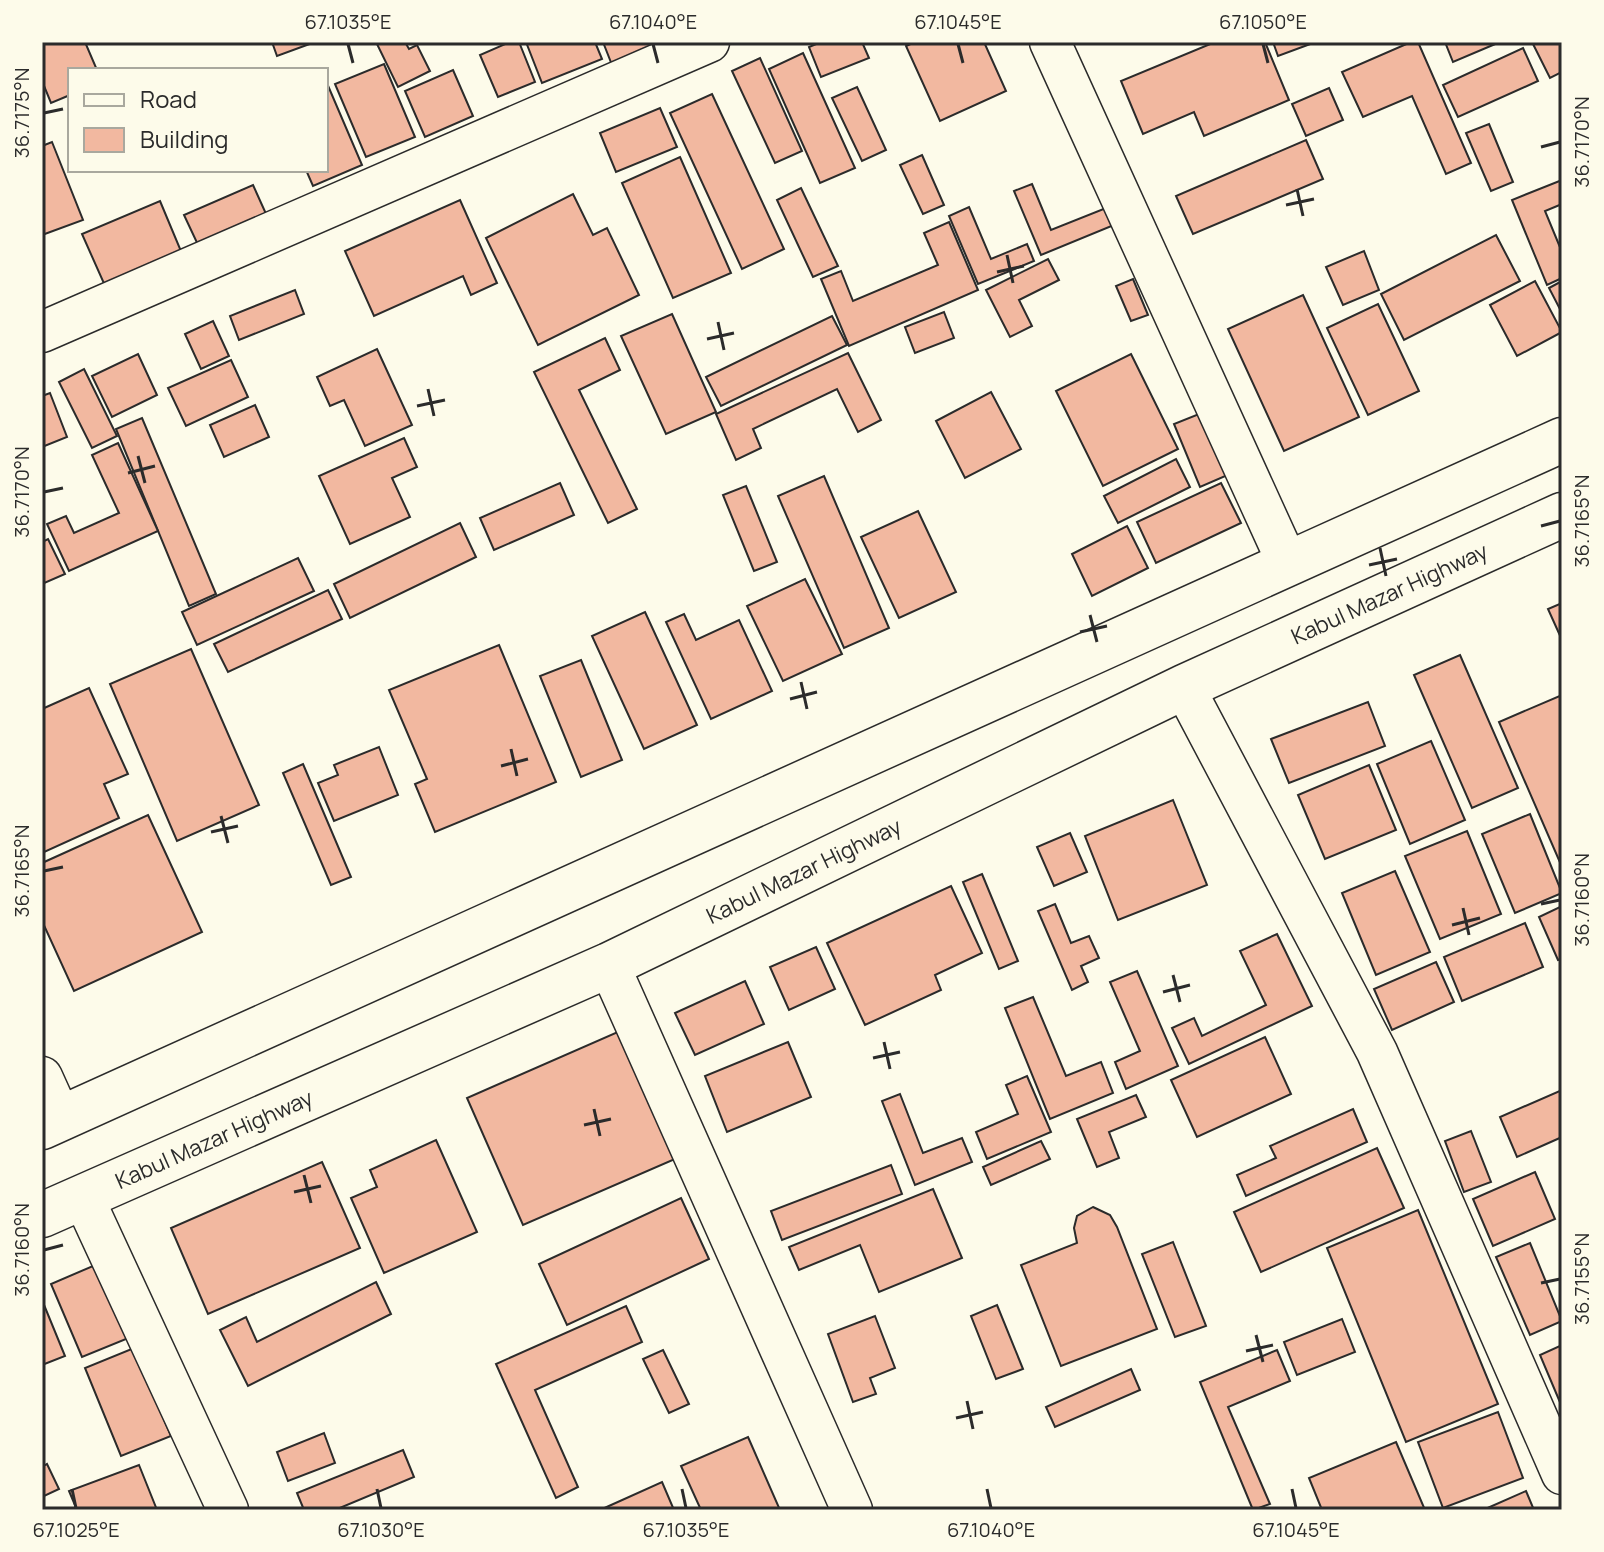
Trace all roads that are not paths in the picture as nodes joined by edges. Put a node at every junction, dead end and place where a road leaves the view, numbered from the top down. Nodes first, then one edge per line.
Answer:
1 (709, 42) edge
2 (1050, 42) edge
3 (42, 332) edge
4 (1562, 440) edge
5 (1562, 515) edge
6 (1288, 564) junction
7 (1184, 687) junction
8 (609, 965) junction
9 (42, 1077) edge
10 (52, 1123) edge
11 (83, 1197) junction
12 (42, 1215) edge
13 (1562, 1474) edge
14 (228, 1510) edge
15 (852, 1510) edge

1 - 3 street
2 - 6 street
4 - 6 highway
5 - 7 highway, Kabul Mazar Highway
6 - 10 highway
7 - 8 highway, Kabul Mazar Highway
7 - 13 street
8 - 11 highway, Kabul Mazar Highway
8 - 15 street
9 - 10 street
11 - 12 highway, Kabul Mazar Highway
11 - 14 street

